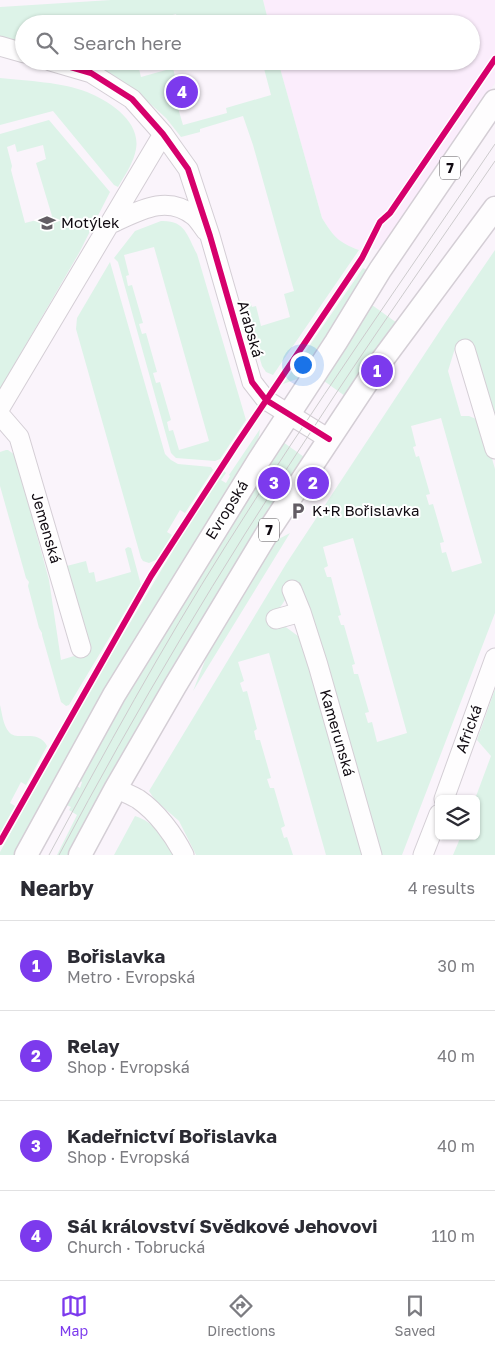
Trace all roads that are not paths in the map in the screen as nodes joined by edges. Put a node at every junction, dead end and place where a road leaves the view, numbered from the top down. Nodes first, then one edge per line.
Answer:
1 (0, 46) edge
2 (15, 51) edge
3 (81, 70) edge
4 (495, 101) edge
5 (163, 134) junction
6 (495, 208) edge
7 (110, 224) junction
8 (210, 236) junction
9 (465, 349) dead end
10 (0, 408) edge
11 (288, 414) junction
12 (0, 415) edge
13 (329, 439) junction
14 (495, 448) edge
15 (292, 590) dead end
16 (301, 612) junction
17 (276, 620) dead end
18 (81, 648) dead end
19 (495, 658) edge
20 (116, 788) junction
21 (445, 795) edge
22 (435, 824) edge
23 (26, 855) edge
24 (80, 855) edge
25 (184, 855) edge
26 (372, 855) edge
27 (423, 855) edge

1 - 2 street
3 - 5 street
4 - 11 main road, Evropská / 7
5 - 7 street
5 - 8 street
6 - 13 main road, 7
7 - 8 street, Arabská
7 - 10 street
8 - 11 street, Arabská
9 - 14 street
11 - 13 street, Arabská
11 - 23 main road, Evropská / 7
12 - 18 street, Jemenská
13 - 20 main road, 7
15 - 16 street, Kamerunská
16 - 17 street
16 - 26 street, Kamerunská
19 - 21 street, Africká
20 - 24 main road, 7
20 - 25 street
22 - 27 street

